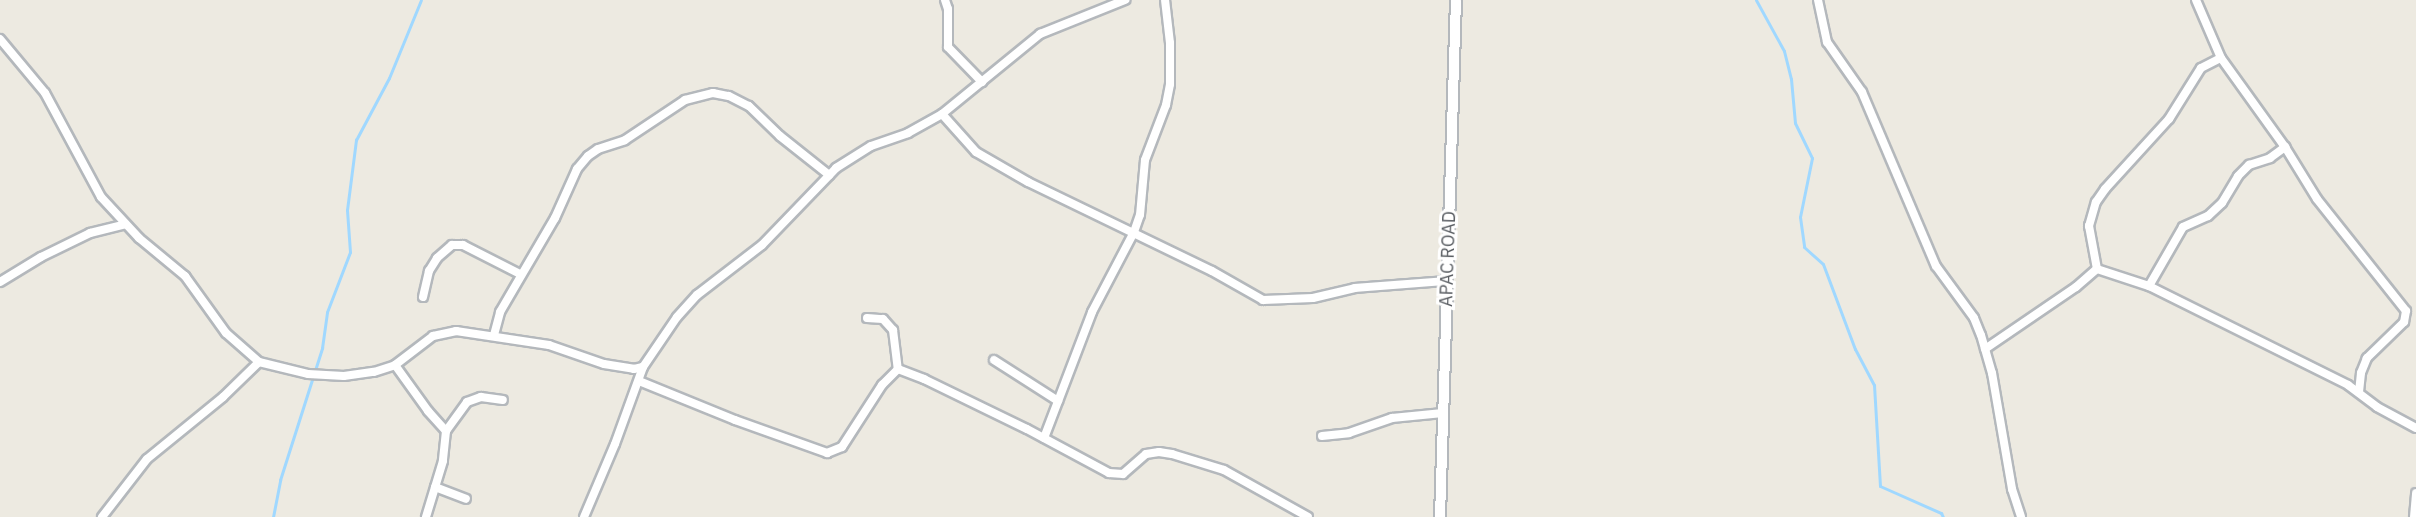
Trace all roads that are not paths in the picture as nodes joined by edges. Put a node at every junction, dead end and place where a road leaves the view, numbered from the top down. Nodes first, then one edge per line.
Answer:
1 (945, 0) edge
2 (1125, 0) edge
3 (1165, 0) edge
4 (1456, 0) edge
5 (1818, 0) edge
6 (2196, 0) edge
7 (0, 39) edge
8 (2221, 58) junction
9 (981, 82) junction
10 (942, 114) junction
11 (2285, 147) junction
12 (828, 175) junction
13 (125, 224) junction
14 (1134, 232) junction
15 (2097, 269) junction
16 (520, 274) junction
17 (1447, 281) junction
18 (0, 282) edge
19 (2149, 286) junction
20 (423, 297) dead end
21 (867, 318) dead end
22 (494, 335) junction
23 (1985, 349) junction
24 (994, 360) dead end
25 (259, 362) junction
26 (395, 365) junction
27 (643, 367) junction
28 (898, 369) junction
29 (639, 381) junction
30 (2359, 392) junction
31 (503, 400) dead end
32 (1058, 401) junction
33 (1443, 413) junction
34 (2416, 428) edge
35 (446, 431) junction
36 (1323, 436) dead end
37 (1044, 438) junction
38 (435, 487) junction
39 (2416, 493) edge
40 (466, 499) dead end
41 (102, 517) edge
42 (426, 517) edge
43 (584, 517) edge
44 (1308, 517) edge
45 (1440, 517) edge
46 (2021, 517) edge
47 (2414, 517) edge

1 - 9 street
2 - 9 street
3 - 14 street
4 - 17 main road, APAC ROAD
5 - 23 street
6 - 8 street
7 - 13 street
8 - 11 street
8 - 15 street
9 - 10 street
10 - 12 street
10 - 14 street
11 - 19 street
11 - 30 street
12 - 16 street
12 - 27 street
13 - 18 street
13 - 25 street
14 - 17 street
14 - 32 street
15 - 19 street
15 - 23 street
16 - 20 street
16 - 22 street
17 - 33 main road, APAC ROAD
19 - 30 street
21 - 28 street
22 - 26 street
22 - 27 street
23 - 46 street
24 - 32 street
25 - 26 street
25 - 41 street
26 - 35 street
27 - 29 street
28 - 29 street
28 - 37 street
29 - 43 street
30 - 34 street
31 - 35 street
32 - 37 street
33 - 36 street
33 - 45 main road, APAC ROAD
35 - 38 street
37 - 44 street
38 - 40 street
38 - 42 street
39 - 47 street

